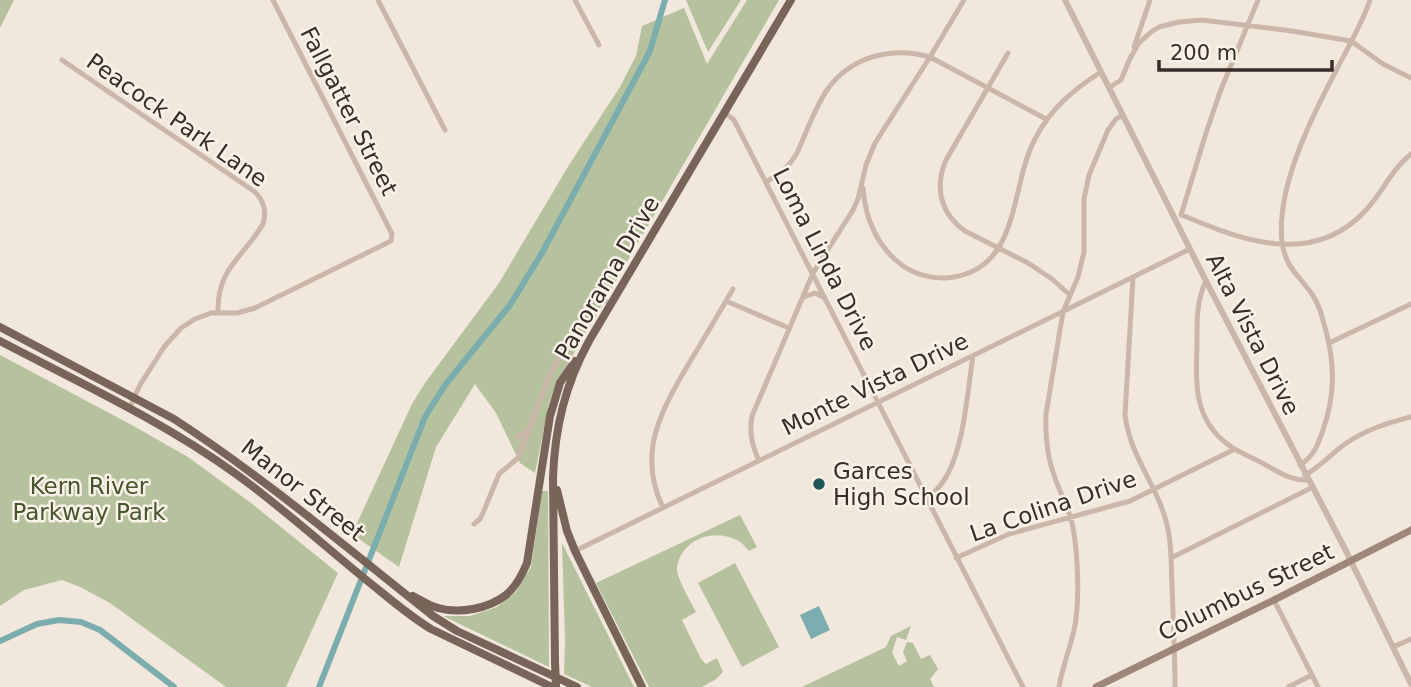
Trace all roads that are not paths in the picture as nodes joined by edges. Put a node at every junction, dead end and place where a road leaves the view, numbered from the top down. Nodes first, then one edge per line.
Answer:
1 (273, 0) edge
2 (378, 0) edge
3 (575, 0) edge
4 (791, 0) edge
5 (964, 0) edge
6 (1065, 0) edge
7 (1150, 0) edge
8 (1258, 0) edge
9 (1370, 0) edge
10 (1247, 26) junction
11 (1351, 41) junction
12 (599, 45) dead end
13 (1008, 54) dead end
14 (930, 57) junction
15 (1130, 59) junction
16 (62, 60) dead end
17 (1101, 72) junction
18 (1411, 78) edge
19 (988, 88) junction
20 (1110, 88) junction
21 (725, 113) junction
22 (1123, 115) junction
23 (1046, 119) junction
24 (445, 130) dead end
25 (1411, 154) edge
26 (864, 178) junction
27 (766, 181) junction
28 (1179, 217) junction
29 (1283, 246) junction
30 (999, 248) junction
31 (1190, 248) junction
32 (813, 273) junction
33 (1133, 277) junction
34 (1206, 281) junction
35 (733, 289) dead end
36 (1070, 295) junction
37 (825, 298) junction
38 (802, 299) junction
39 (726, 301) junction
40 (1411, 304) edge
41 (610, 306) junction
42 (218, 312) junction
43 (1063, 312) junction
44 (0, 327) edge
45 (789, 328) junction
46 (0, 341) edge
47 (1329, 344) junction
48 (973, 356) junction
49 (134, 397) junction
50 (879, 402) junction
51 (129, 408) junction
52 (1411, 417) edge
53 (528, 430) junction
54 (518, 437) dead end
55 (1235, 449) junction
56 (759, 461) junction
57 (1300, 464) junction
58 (553, 477) junction
59 (1307, 477) junction
60 (1313, 487) junction
61 (1153, 490) junction
62 (926, 498) junction
63 (663, 508) junction
64 (1071, 518) junction
65 (474, 524) dead end
66 (1411, 530) edge
67 (575, 551) junction
68 (956, 558) junction
69 (1171, 558) junction
70 (1351, 561) junction
71 (403, 593) junction
72 (1274, 600) junction
73 (1411, 639) edge
74 (1393, 648) junction
75 (1175, 649) junction
76 (1312, 675) junction
77 (1411, 684) edge
78 (554, 687) edge
79 (577, 687) edge
80 (642, 687) edge
81 (1023, 687) edge
82 (1059, 687) edge
83 (1096, 687) edge
84 (1175, 687) edge
85 (1288, 687) edge
86 (1318, 687) edge

1 - 42 street, Fallgatter Street
2 - 24 street
3 - 12 street
4 - 21 main road, Panorama Drive
5 - 14 street
6 - 17 street, Alta Vista Drive
7 - 15 street
8 - 10 street
9 - 11 street
10 - 11 street
10 - 15 street
10 - 28 street
11 - 18 street
11 - 29 street
13 - 19 street
14 - 19 street
14 - 26 street
14 - 27 street
15 - 20 street
16 - 42 street, Peacock Park Lane
17 - 20 street, Alta Vista Drive
17 - 23 street
19 - 23 street
19 - 30 street
20 - 22 street, Alta Vista Drive
21 - 27 street, Loma Linda Drive
21 - 41 main road, Panorama Drive
22 - 28 street, Alta Vista Drive
22 - 36 street
23 - 30 street
25 - 29 street
26 - 30 street
26 - 32 street
27 - 32 street, Loma Linda Drive
28 - 29 street
28 - 31 street, Alta Vista Drive
29 - 47 street
30 - 36 street
31 - 33 street, Monte Vista Drive
31 - 34 street, Alta Vista Drive
32 - 37 street, Loma Linda Drive
32 - 38 street
33 - 43 street, Monte Vista Drive
33 - 61 street
34 - 55 street
34 - 57 street, Alta Vista Drive
35 - 39 street
36 - 43 street
37 - 38 street
37 - 50 street, Loma Linda Drive
38 - 45 street
39 - 45 street
39 - 63 street
40 - 47 street
41 - 53 street
41 - 58 main road, Panorama Drive
41 - 71 main road
42 - 49 street
43 - 48 street, Monte Vista Drive
43 - 64 street
44 - 49 main road, Manor Street
45 - 56 street
46 - 51 main road, Manor Street
47 - 57 street
48 - 50 street, Monte Vista Drive
48 - 62 street
49 - 51 street
49 - 71 main road, Manor Street
50 - 56 street, Monte Vista Drive
50 - 62 street, Loma Linda Drive
51 - 78 main road, Manor Street
52 - 59 street
53 - 54 street
53 - 65 street
55 - 59 street
55 - 61 street, La Colina Drive
56 - 63 street, Monte Vista Drive
57 - 59 street, Alta Vista Drive
58 - 67 main road
58 - 78 main road, Panorama Drive, bridge
59 - 60 street, Alta Vista Drive
60 - 69 street
60 - 70 street, Alta Vista Drive
61 - 64 street, La Colina Drive
61 - 69 street
62 - 68 street, Loma Linda Drive
63 - 67 street, Monte Vista Drive
64 - 68 street, La Colina Drive
64 - 82 street
66 - 70 main road, Columbus Street
67 - 80 main road
68 - 81 street, Loma Linda Drive
69 - 75 street
70 - 72 main road, Columbus Street
70 - 74 street, Alta Vista Drive
71 - 79 main road, Manor Street
72 - 75 main road, Columbus Street
72 - 76 street
73 - 74 street
74 - 77 street, Alta Vista Drive
75 - 83 main road, Columbus Street
75 - 84 street
76 - 85 street
76 - 86 street

